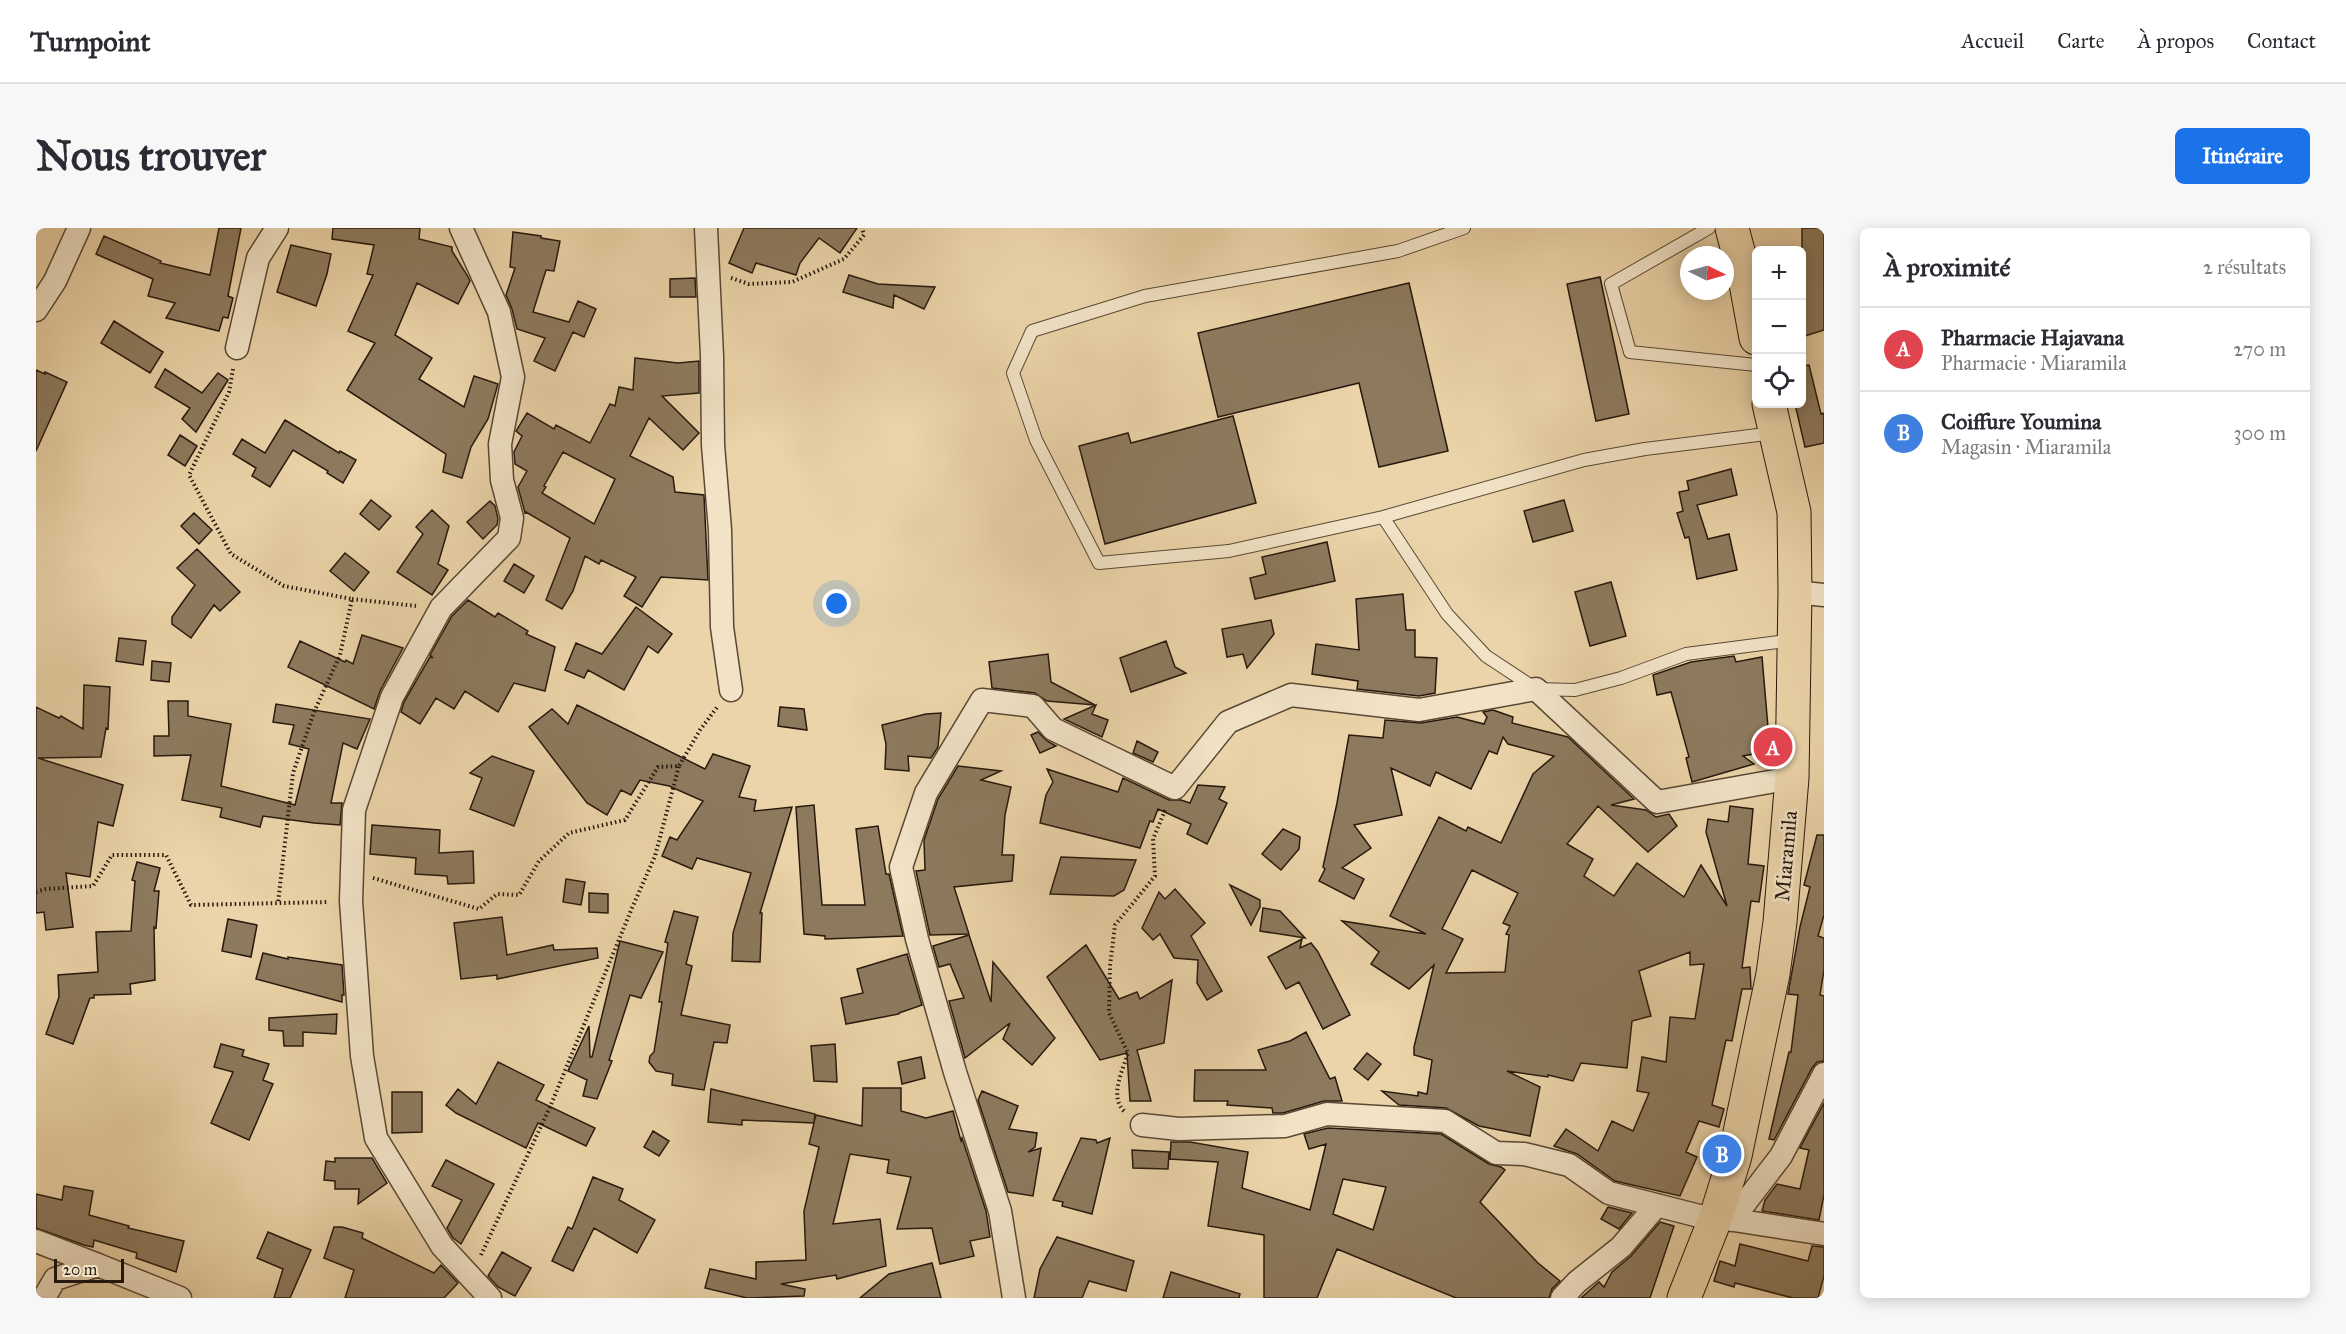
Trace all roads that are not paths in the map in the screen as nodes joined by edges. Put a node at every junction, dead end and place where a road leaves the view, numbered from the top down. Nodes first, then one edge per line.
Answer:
1 (79, 228) edge
2 (277, 228) edge
3 (460, 228) edge
4 (706, 228) edge
5 (1464, 228) edge
6 (1709, 228) edge
7 (1732, 228) edge
8 (36, 310) edge
9 (1752, 316) edge
10 (237, 348) road end
11 (1752, 365) edge
12 (1772, 418) edge
13 (1383, 517) junction
14 (1810, 593) edge
15 (1794, 639) junction
16 (1536, 688) junction
17 (731, 690) road end
18 (1792, 778) junction
19 (1824, 1074) edge
20 (1142, 1125) road end
21 (1657, 1205) junction
22 (1721, 1219) junction
23 (1824, 1234) edge
24 (36, 1241) edge
25 (98, 1264) junction
26 (44, 1298) edge
27 (180, 1298) edge
28 (490, 1298) edge
29 (1014, 1298) edge
30 (1562, 1298) edge
31 (1684, 1298) edge

1 - 8 street
2 - 10 street
3 - 28 street
4 - 17 street
5 - 13 lane
6 - 11 lane
7 - 9 main road
12 - 13 lane
12 - 14 main road, Miaramila
13 - 16 lane
14 - 15 main road, Miaramila
15 - 16 lane
15 - 18 main road, Miaramila
16 - 18 street
16 - 29 street
18 - 22 main road, Miaramila
19 - 22 street
20 - 21 street
21 - 22 street
21 - 30 street
22 - 23 street
22 - 31 main road, Miaramila
24 - 25 street
25 - 26 street
25 - 27 street

